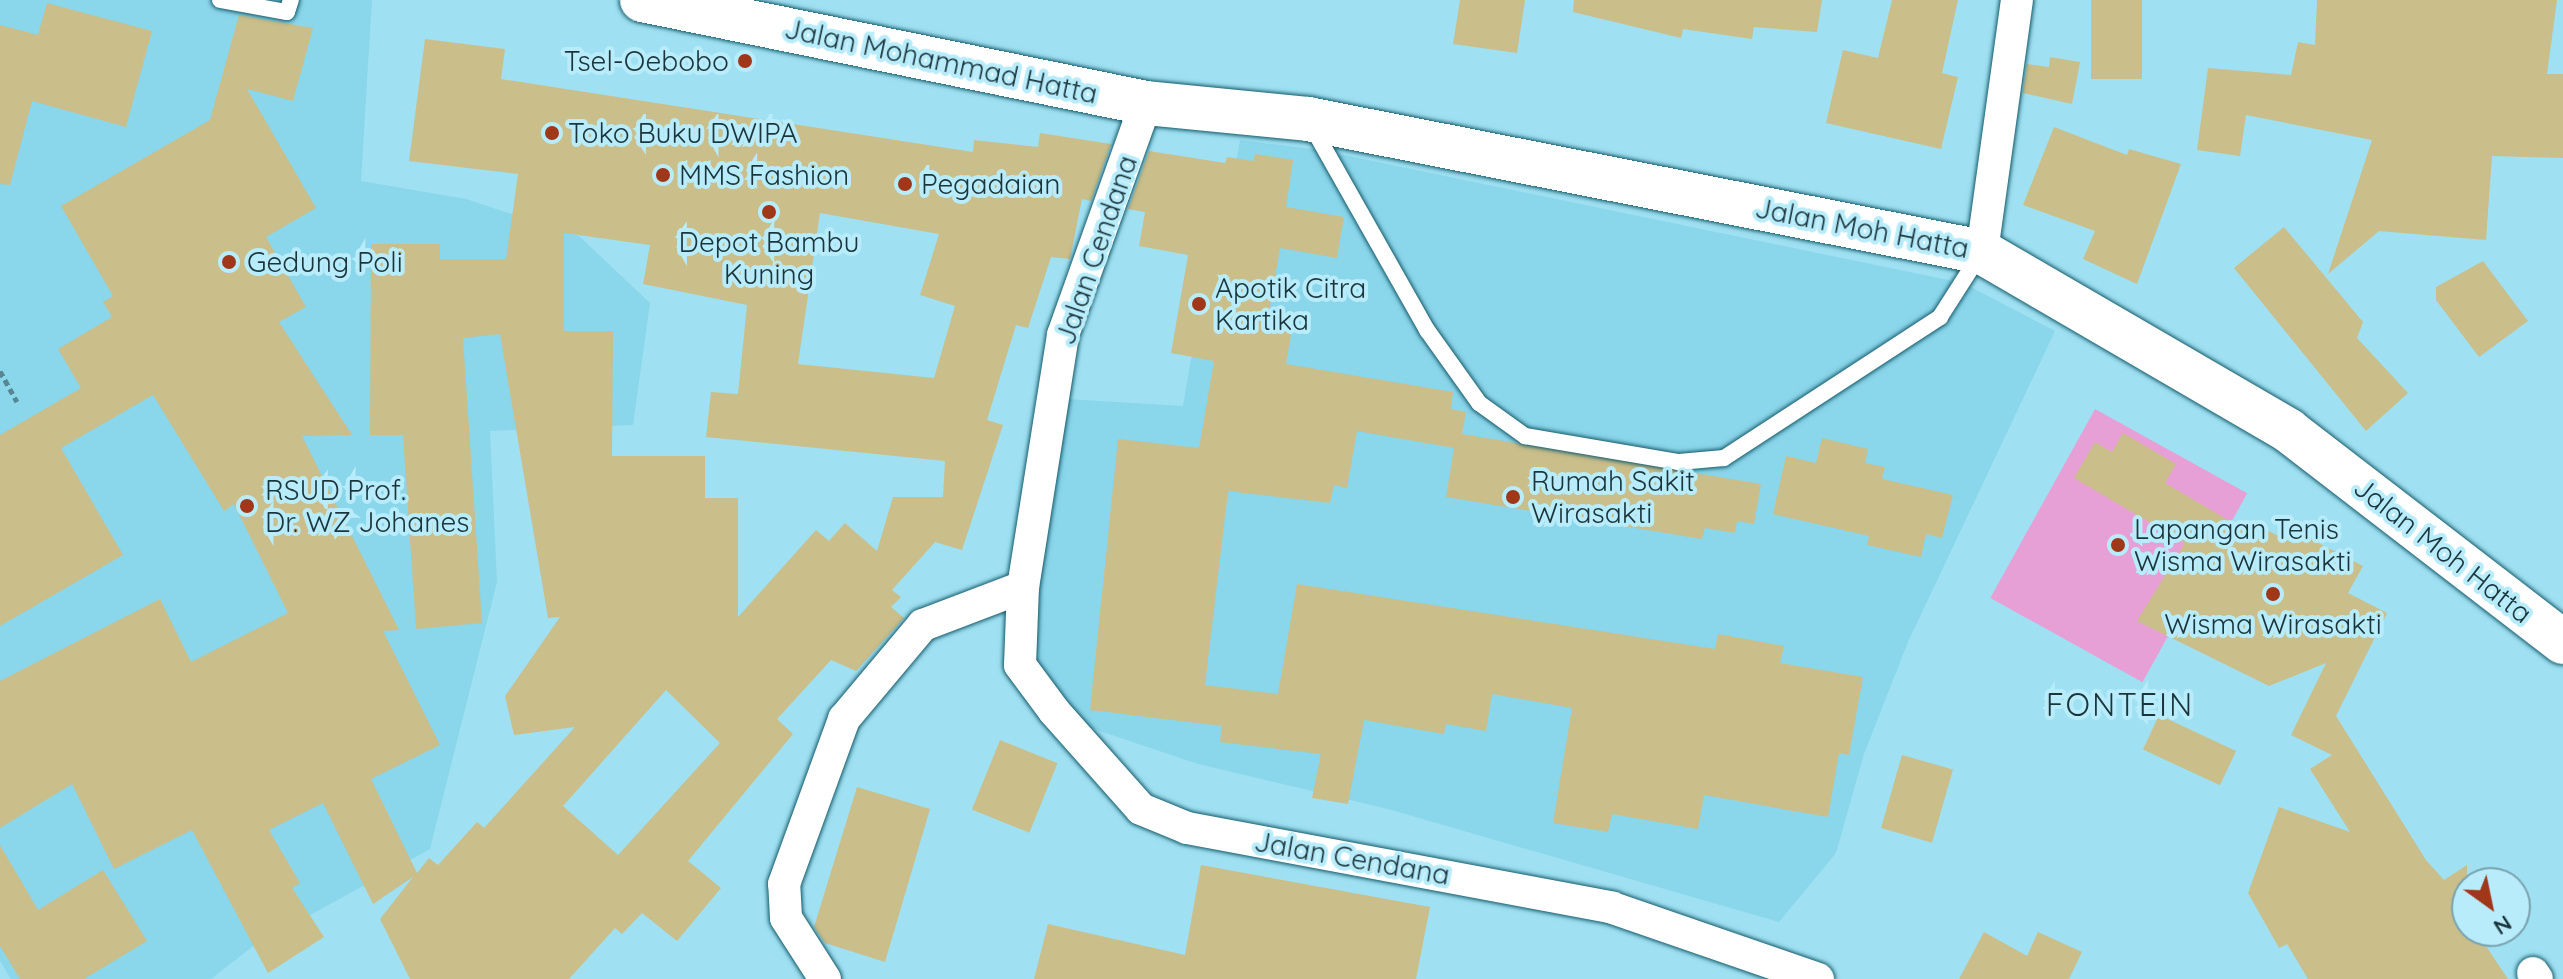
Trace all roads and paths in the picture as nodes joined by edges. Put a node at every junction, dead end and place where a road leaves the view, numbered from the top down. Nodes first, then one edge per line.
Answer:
1 (220, 0) edge
2 (291, 0) edge
3 (642, 0) edge
4 (2017, 0) edge
5 (1146, 103) junction
6 (1308, 119) junction
7 (1982, 252) junction
8 (0, 371) edge
9 (17, 402) dead end
10 (1023, 587) junction
11 (2563, 642) edge
12 (825, 979) edge
13 (1818, 979) edge

1 - 2 lane
3 - 5 main road, Jalan Mohammad Hatta
4 - 7 street
5 - 6 main road, Jalan Moh Hatta
5 - 10 street, Jalan Cendana
6 - 7 main road, Jalan Moh Hatta
6 - 7 lane
7 - 11 main road, Jalan Moh Hatta
8 - 9 path
10 - 12 street
10 - 13 street, Jalan Cendana

